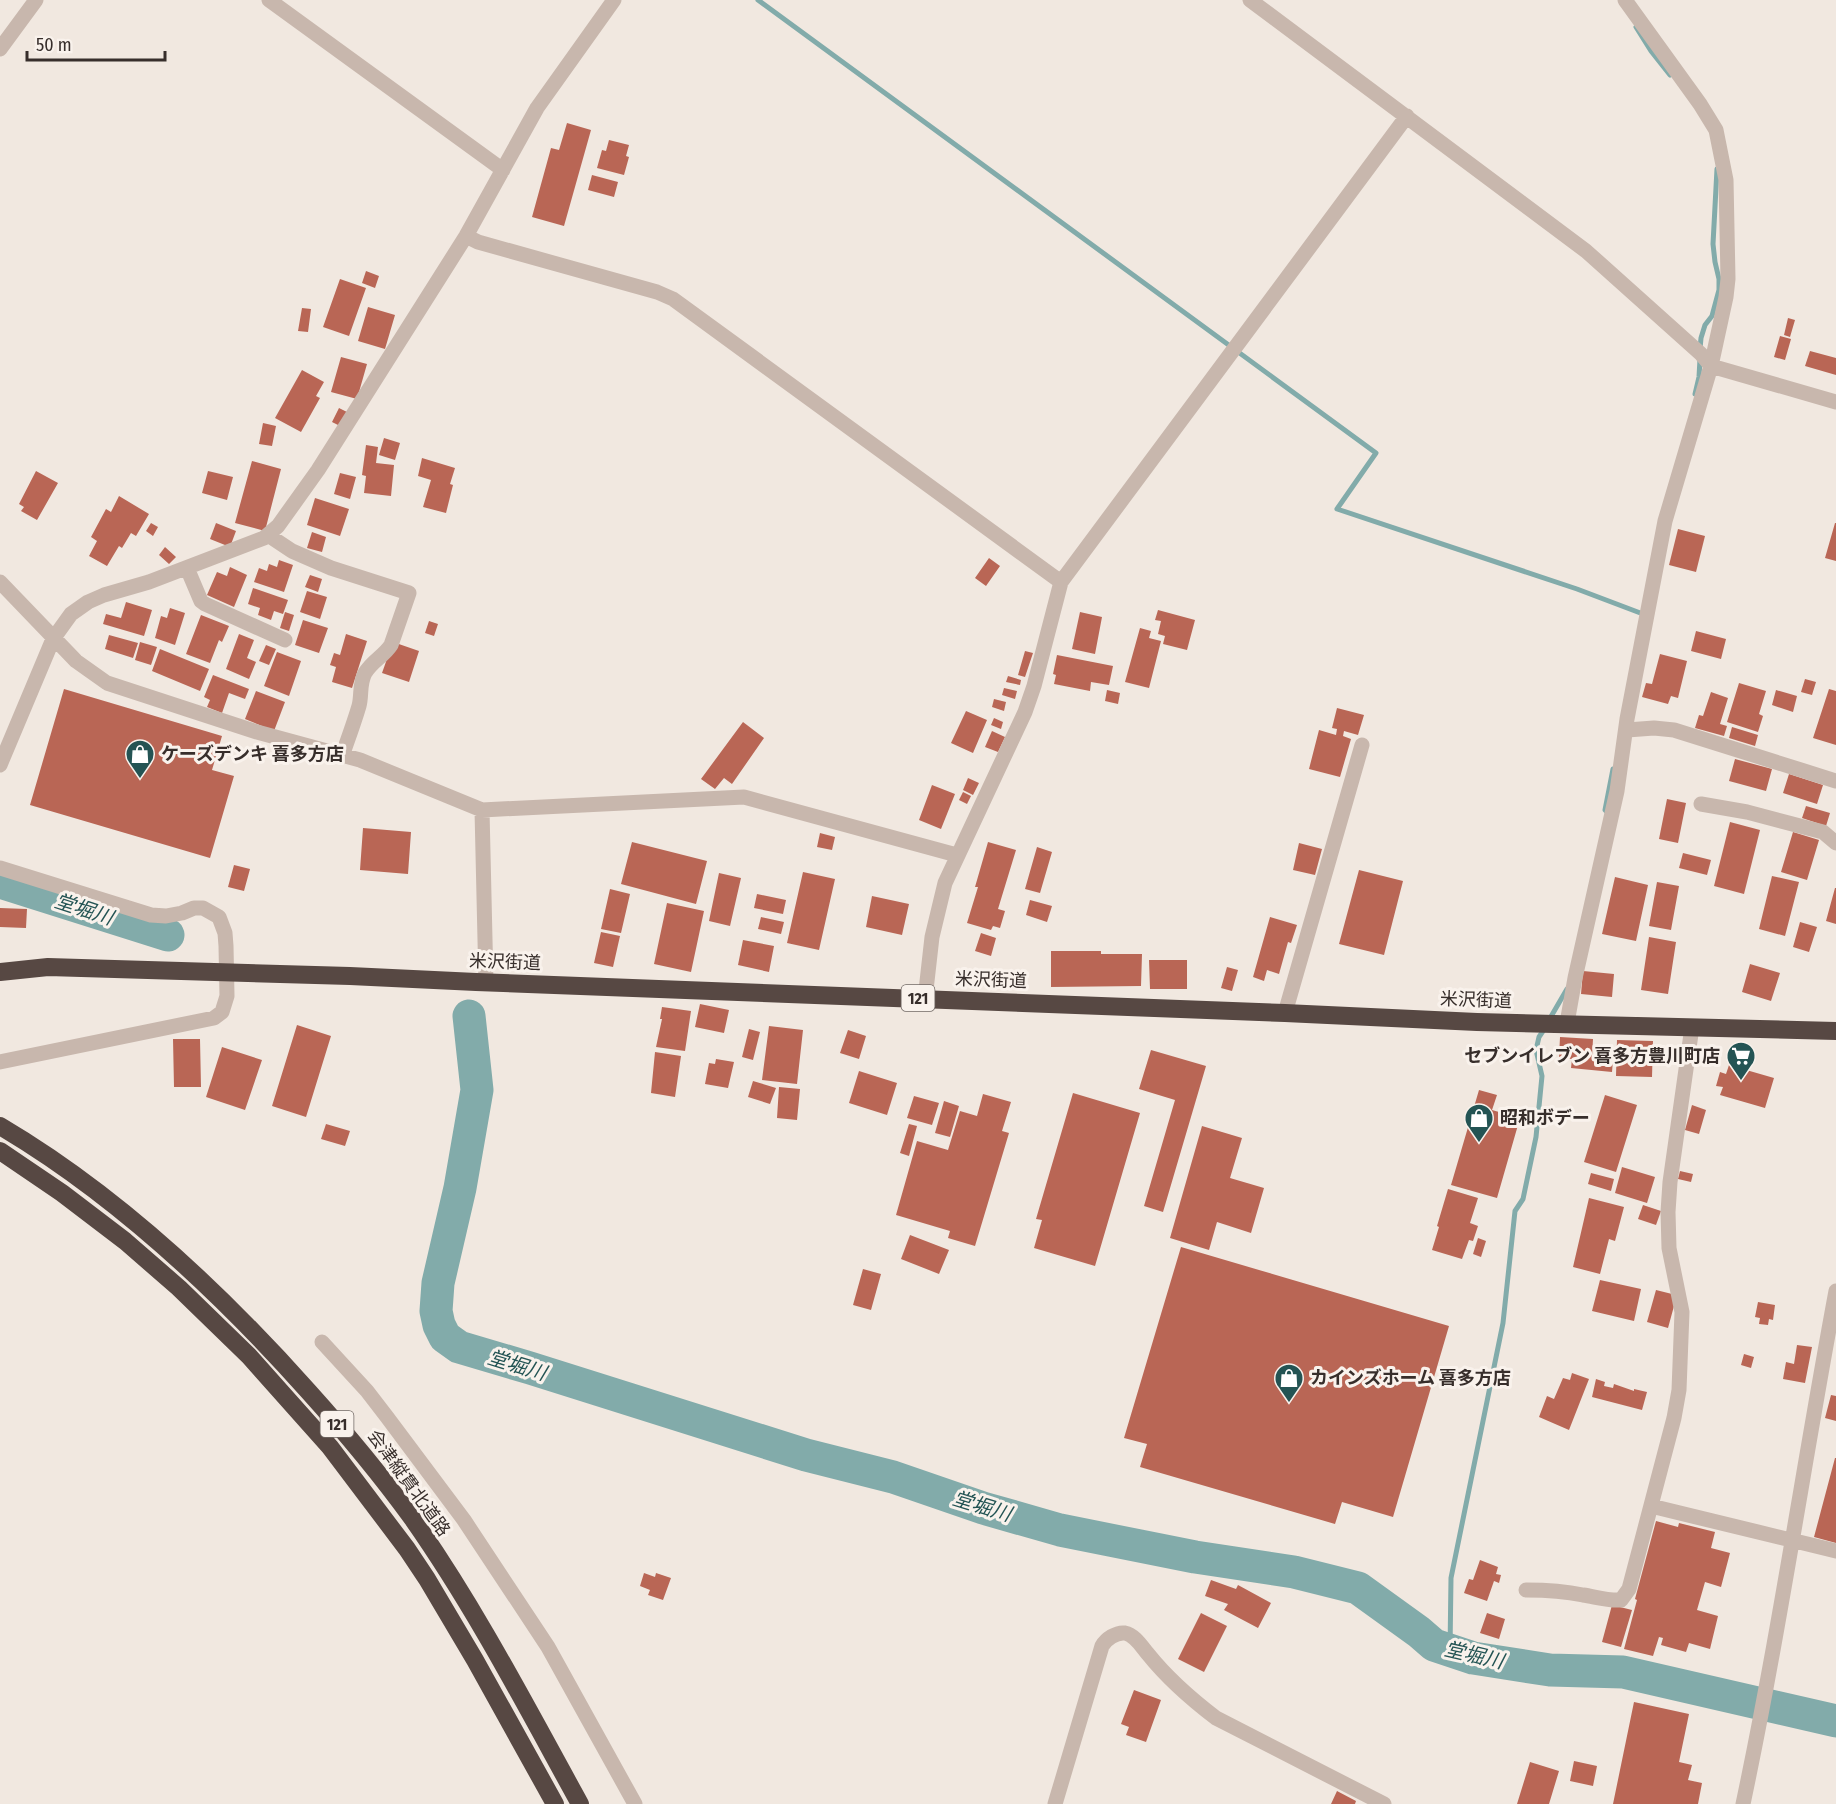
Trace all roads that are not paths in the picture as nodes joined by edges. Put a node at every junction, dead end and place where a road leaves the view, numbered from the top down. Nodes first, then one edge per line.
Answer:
1 (36, 0) edge
2 (269, 0) edge
3 (614, 0) edge
4 (1250, 0) edge
5 (1625, 0) edge
6 (0, 49) edge
7 (1407, 116) junction
8 (503, 171) junction
9 (466, 236) junction
10 (1711, 366) junction
11 (1836, 402) edge
12 (268, 535) junction
13 (187, 568) junction
14 (0, 582) edge
15 (1061, 582) junction
16 (53, 639) junction
17 (285, 640) dead end
18 (1627, 730) junction
19 (1362, 745) dead end
20 (3, 748) edge
21 (342, 756) junction
22 (0, 765) edge
23 (1836, 781) edge
24 (1701, 804) dead end
25 (482, 810) junction
26 (1836, 843) edge
27 (953, 854) dead end
28 (0, 868) edge
29 (0, 972) edge
30 (228, 973) junction
31 (486, 983) junction
32 (925, 999) junction
33 (1285, 1013) junction
34 (1567, 1023) junction
35 (1692, 1027) junction
36 (1836, 1031) edge
37 (0, 1062) edge
38 (0, 1126) edge
39 (0, 1151) edge
40 (1836, 1291) edge
41 (322, 1342) dead end
42 (1650, 1506) junction
43 (1793, 1540) junction
44 (1836, 1551) edge
45 (1526, 1590) dead end
46 (555, 1804) edge
47 (580, 1804) edge
48 (635, 1804) edge
49 (1055, 1804) edge
50 (1384, 1804) edge
51 (1743, 1804) edge

1 - 6 street
2 - 8 street
3 - 8 street
4 - 7 street
5 - 10 street
7 - 10 street
7 - 15 street
8 - 9 street
9 - 12 street
9 - 15 street
10 - 11 street
10 - 18 street
12 - 13 street
12 - 21 street
13 - 16 street
13 - 17 street
14 - 16 street
15 - 32 street
16 - 20 street
16 - 21 street
18 - 23 street
18 - 34 street
19 - 33 street
20 - 22 street
21 - 25 street
24 - 26 street
25 - 27 street
25 - 31 street
28 - 30 street
29 - 30 highway, 米沢街道 / 121
30 - 31 highway, 米沢街道 / 121
30 - 37 street
31 - 32 highway, 米沢街道 / 121
32 - 33 highway, 米沢街道 / 121
33 - 34 highway, 米沢街道 / 121
34 - 35 highway, 米沢街道 / 121
35 - 36 highway, 米沢街道 / 121
35 - 42 street
38 - 47 highway, 会津縦貫北道路 / 121
39 - 46 highway, 121
40 - 43 street
41 - 48 street
42 - 43 street
42 - 45 street
43 - 44 street
43 - 51 street
49 - 50 street

